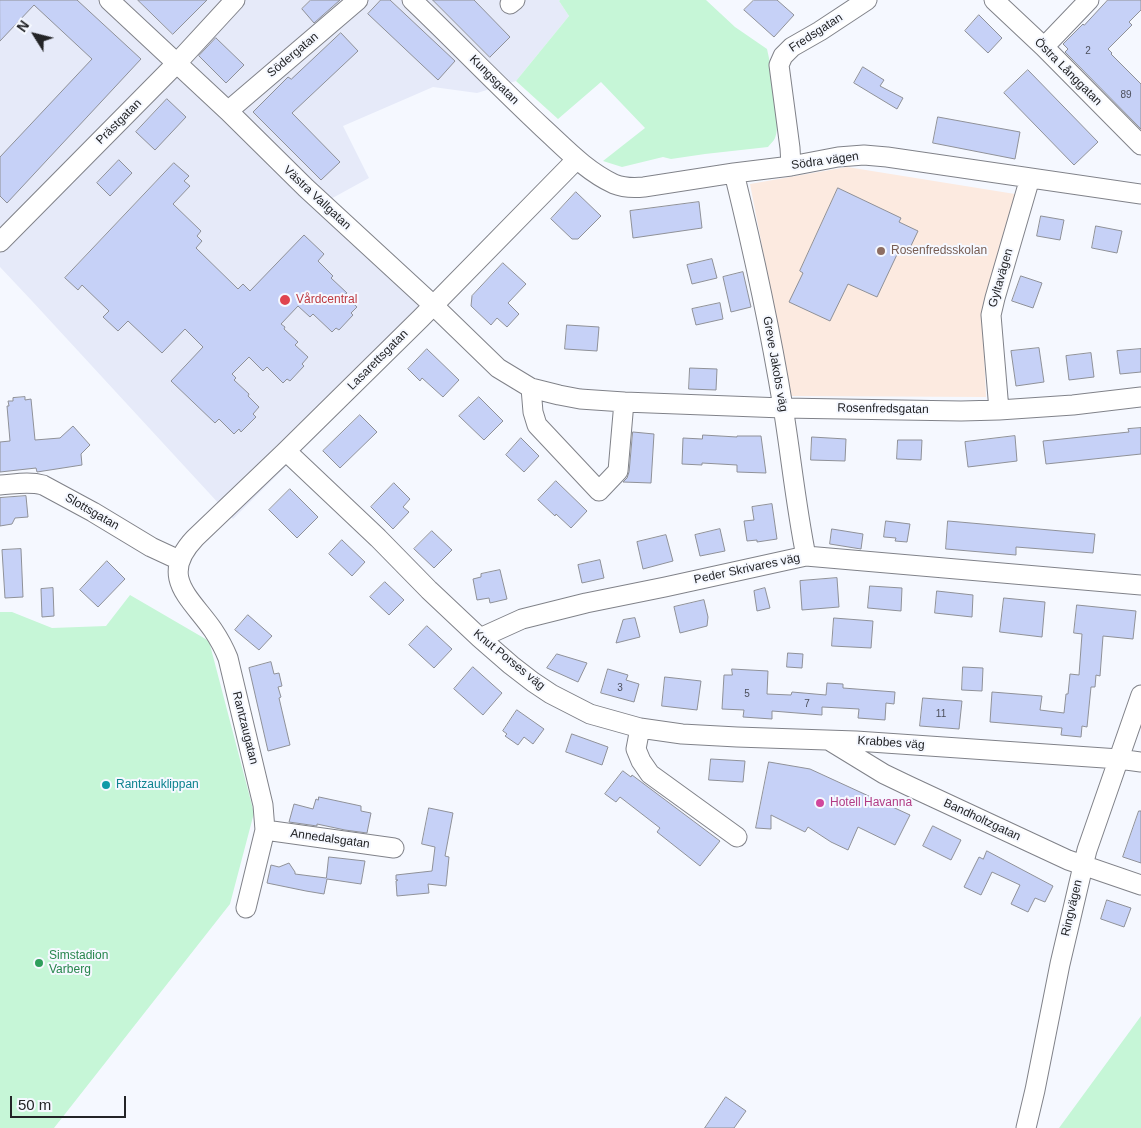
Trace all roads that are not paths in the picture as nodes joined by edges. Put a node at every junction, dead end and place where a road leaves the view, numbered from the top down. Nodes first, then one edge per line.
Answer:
1 (109, 0) edge
2 (235, 0) edge
3 (358, 0) edge
4 (412, 0) edge
5 (867, 0) edge
6 (994, 0) edge
7 (1089, 0) edge
8 (1044, 48) junction
9 (176, 64) junction
10 (228, 111) junction
11 (1141, 145) edge
12 (577, 159) junction
13 (792, 166) junction
14 (734, 173) junction
15 (1030, 178) junction
16 (1141, 194) edge
17 (1, 241) edge
18 (433, 306) junction
19 (531, 388) junction
20 (1141, 396) edge
21 (624, 402) junction
22 (783, 408) junction
23 (999, 410) junction
24 (286, 451) junction
25 (0, 485) edge
26 (806, 556) junction
27 (179, 560) junction
28 (1141, 585) edge
29 (480, 638) junction
30 (1141, 695) edge
31 (640, 728) junction
32 (830, 741) junction
33 (1119, 759) junction
34 (1141, 762) edge
35 (265, 830) junction
36 (737, 837) dead end
37 (394, 848) dead end
38 (1083, 866) junction
39 (1141, 885) edge
40 (246, 908) dead end
41 (1026, 1128) edge

1 - 9 street, Västra Vallgatan
2 - 9 street, Prästgatan
3 - 10 street, Södergatan
4 - 12 street, Kungsgatan
5 - 13 street, Fredsgatan
6 - 8 street, Östra Långgatan
7 - 8 street
8 - 11 street, Östra Långgatan
9 - 10 street, Västra Vallgatan
9 - 17 street, Prästgatan
10 - 18 street, Västra Vallgatan
12 - 14 street, Södra vägen
12 - 18 street, Lasarettsgatan
13 - 14 street, Södra vägen
13 - 15 street, Södra vägen
14 - 22 street, Greve Jakobs väg
15 - 16 street, Södra vägen
15 - 23 street, Gyltavägen
18 - 19 street, Västra Vallgatan
18 - 24 street, Lasarettsgatan
19 - 21 street, Rosenfredsgatan
19 - 21 street
20 - 23 street, Rosenfredsgatan
21 - 22 street, Rosenfredsgatan
22 - 23 street, Rosenfredsgatan
22 - 26 street, Greve Jakobs väg
24 - 27 street, Lasarettsgatan
24 - 29 street, Knut Porses väg
25 - 27 street, Slottsgatan
26 - 28 street, Peder Skrivares väg
26 - 29 street, Peder Skrivares väg
27 - 35 street, Rantzaugatan
29 - 31 street, Knut Porses väg
30 - 33 street, Ringvägen
31 - 32 street, Krabbes väg
31 - 36 street
32 - 33 street, Krabbes väg
32 - 38 street, Bandholtzgatan
33 - 34 street, Krabbes väg
33 - 38 street, Ringvägen
35 - 37 street, Annedalsgatan
35 - 40 street, Rantzaugatan
38 - 39 street, Bandholtzgatan
38 - 41 street, Ringvägen

